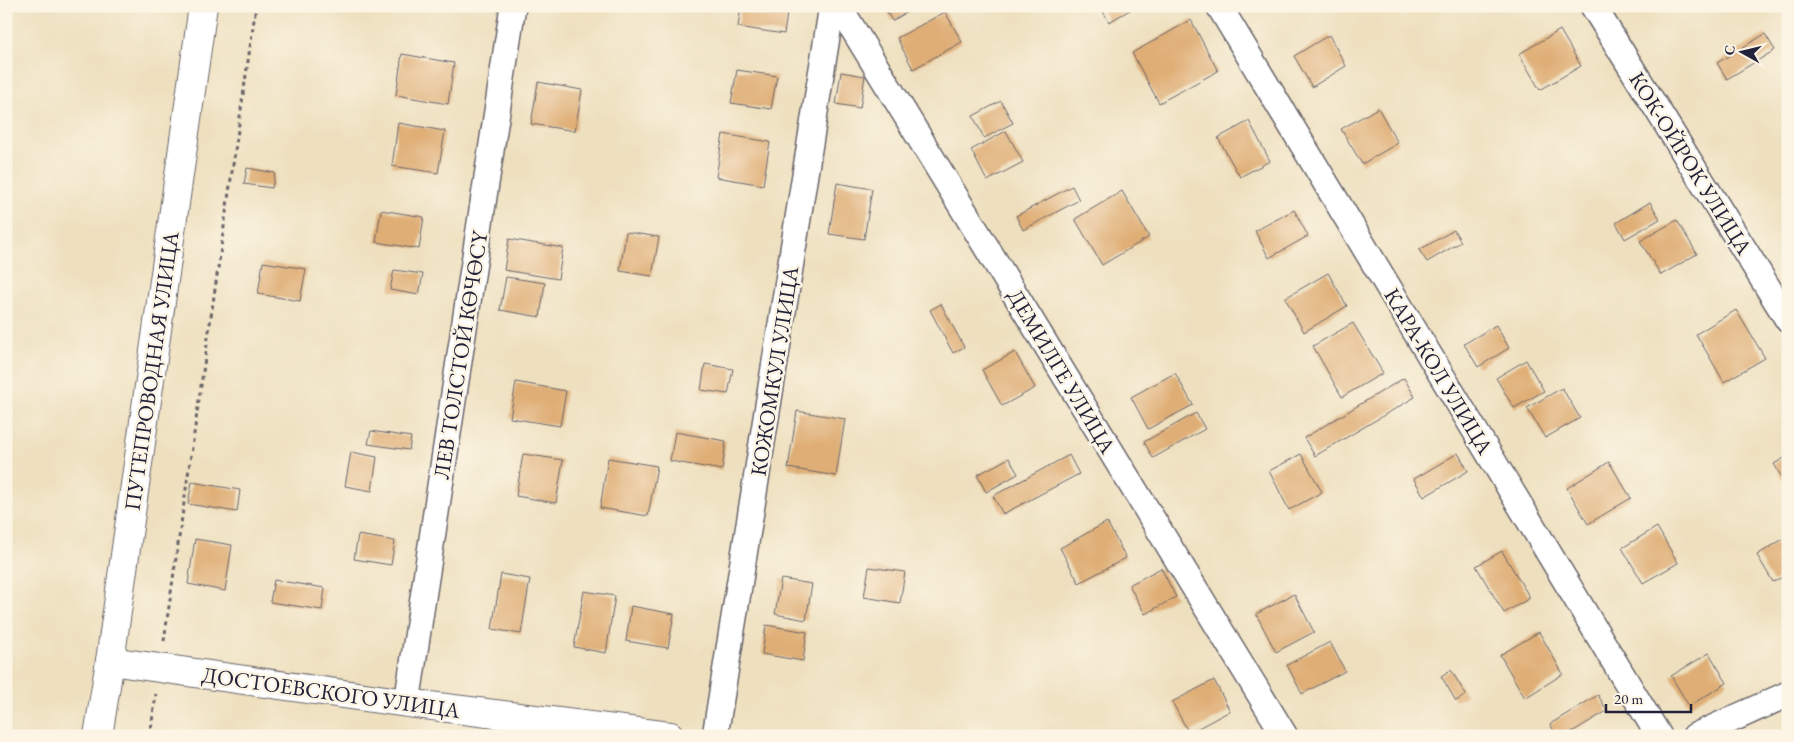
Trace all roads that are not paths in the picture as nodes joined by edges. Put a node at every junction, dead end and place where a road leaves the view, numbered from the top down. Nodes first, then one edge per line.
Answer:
1 (203, 6) edge
2 (513, 6) edge
3 (832, 6) edge
4 (839, 6) edge
5 (1219, 6) edge
6 (1593, 6) edge
7 (1788, 320) edge
8 (110, 662) junction
9 (1788, 694) edge
10 (407, 703) junction
11 (98, 736) edge
12 (670, 736) edge
13 (715, 736) edge
14 (1285, 736) edge
15 (1659, 736) edge
16 (1695, 736) edge

1 - 8 main road, ПУТЕПРОВОДНАЯ УЛИЦА
2 - 10 street, ЛЕВ ТОЛСТОЙ КӨЧӨСҮ
3 - 13 street, КОЖОМКУЛ УЛИЦА
4 - 14 street, ДЕМИЛГЕ УЛИЦА
5 - 15 street, КАРА-КОЛ УЛИЦА
6 - 7 street, КОК-ОЙРОК УЛИЦА
8 - 10 main road, ДОСТОЕВСКОГО УЛИЦА
8 - 11 main road, ПУТЕПРОВОДНАЯ УЛИЦА
9 - 16 street
10 - 12 main road, ДОСТОЕВСКОГО УЛИЦА

